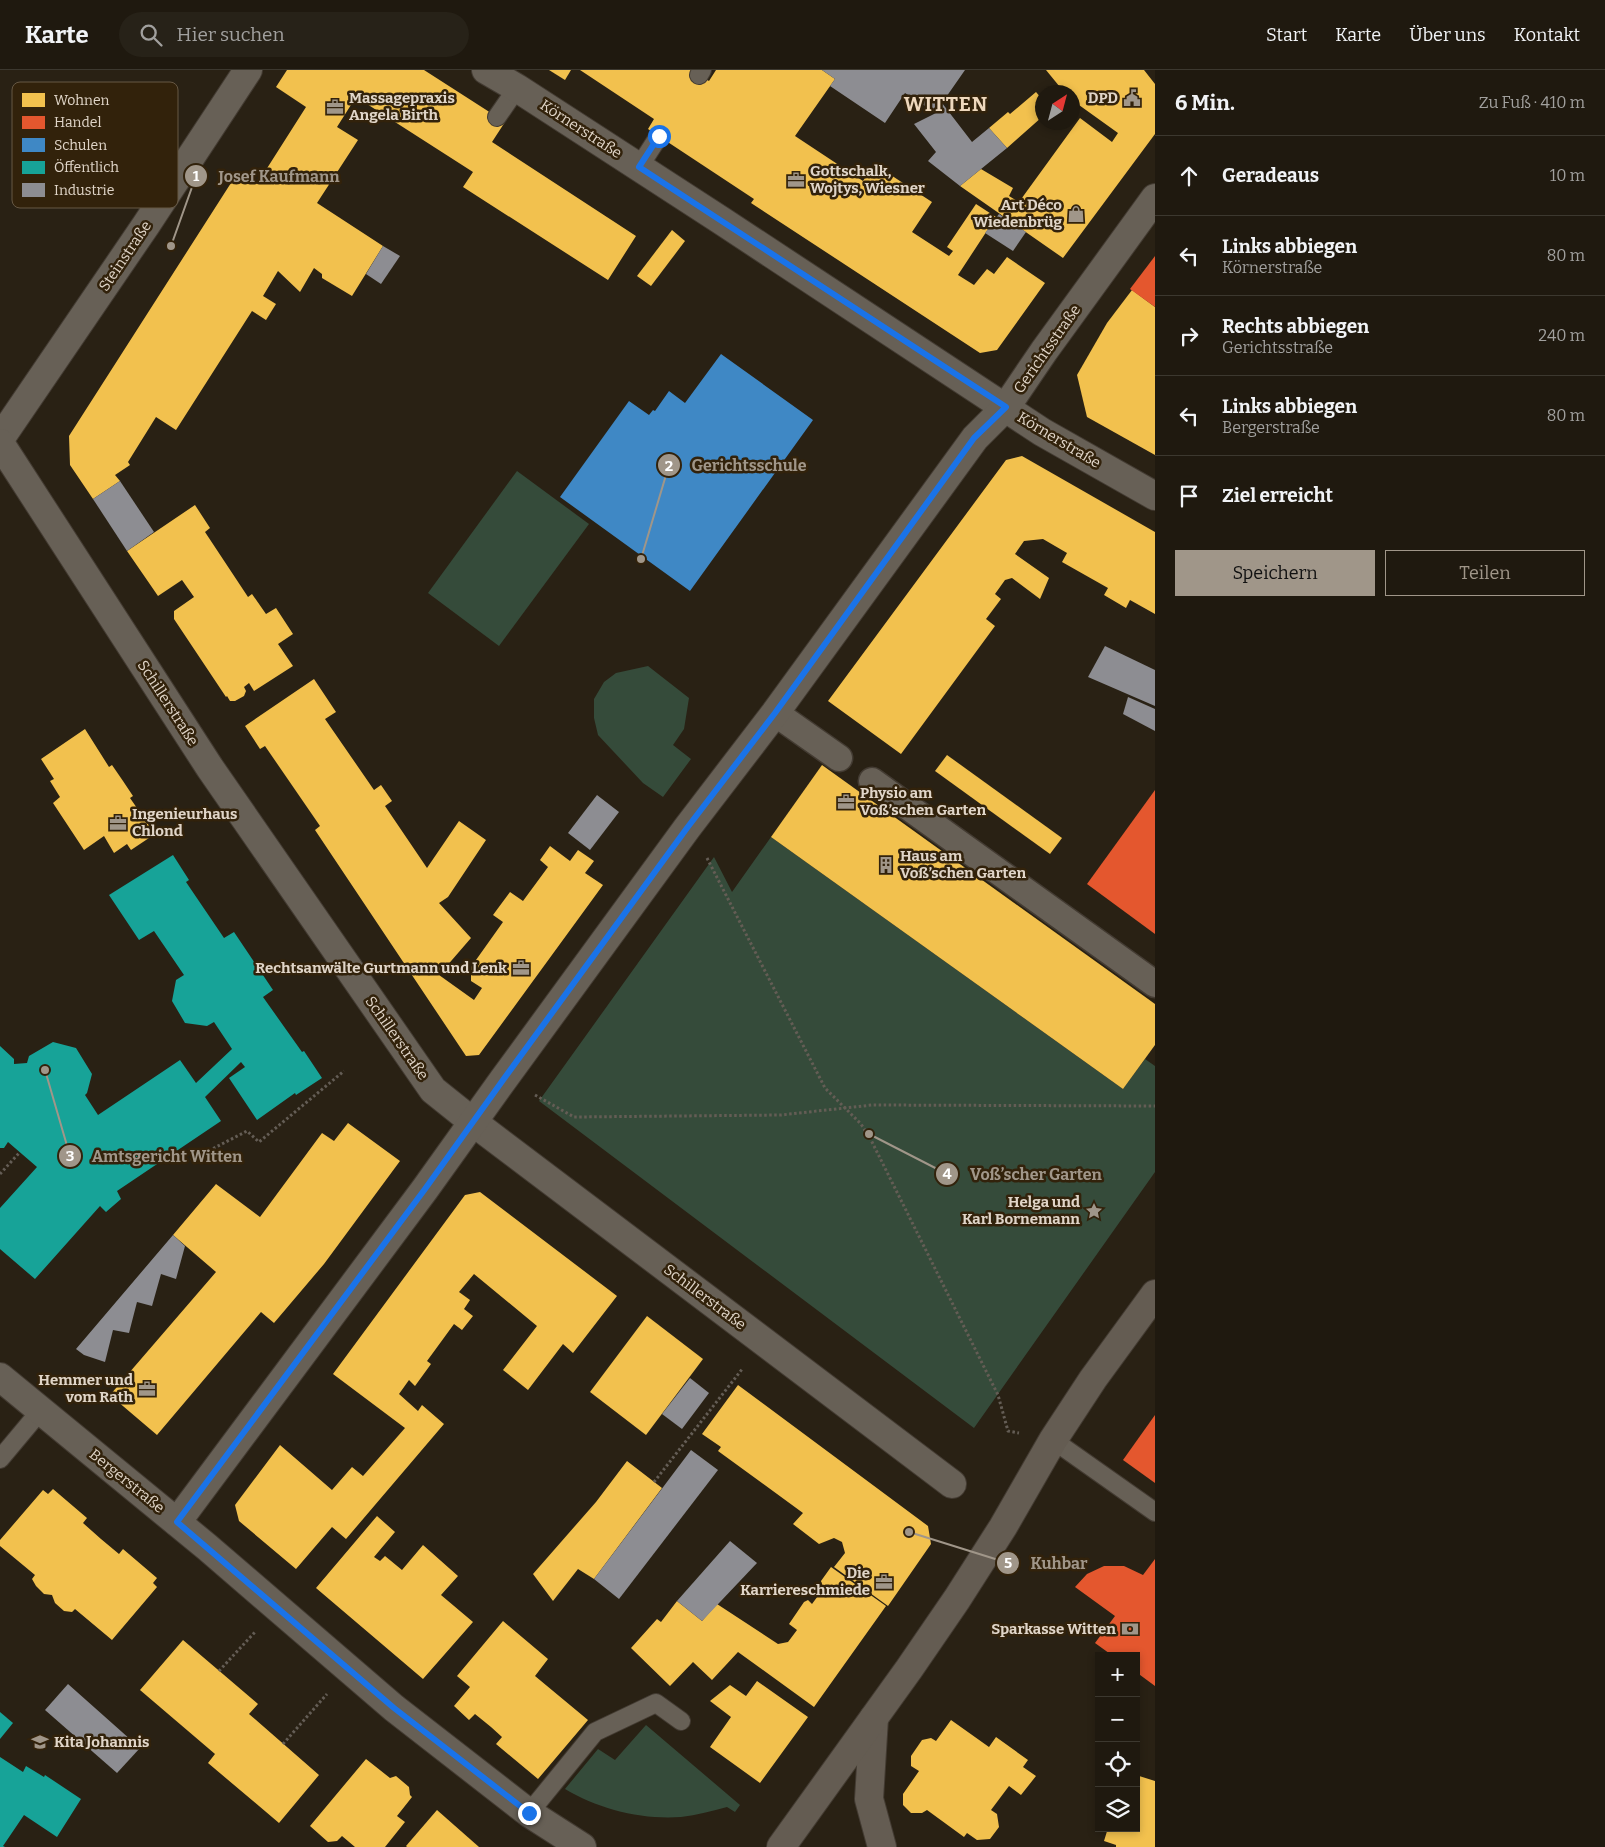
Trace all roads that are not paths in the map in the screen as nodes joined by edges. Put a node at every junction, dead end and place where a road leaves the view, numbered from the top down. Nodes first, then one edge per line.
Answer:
1 (248, 70) edge
2 (486, 70) edge
3 (517, 88) junction
4 (496, 117) dead end
5 (659, 136) dead end
6 (639, 167) junction
7 (178, 176) edge
8 (1155, 198) edge
9 (157, 208) edge
10 (1006, 407) junction
11 (0, 440) edge
12 (0, 444) edge
13 (1155, 496) edge
14 (775, 713) junction
15 (839, 758) dead end
16 (872, 781) dead end
17 (1155, 984) edge
18 (473, 1122) junction
19 (1155, 1294) edge
20 (0, 1378) edge
21 (41, 1410) junction
22 (1053, 1440) junction
23 (0, 1459) edge
24 (952, 1484) dead end
25 (1155, 1512) edge
26 (177, 1522) junction
27 (874, 1718) junction
28 (680, 1721) dead end
29 (529, 1813) junction
30 (582, 1847) edge
31 (781, 1847) edge
32 (882, 1847) edge

1 - 7 street, Steinstraße
2 - 3 street, Körnerstraße
3 - 4 lane
3 - 6 street, Körnerstraße
5 - 6 lane
6 - 10 street, Körnerstraße
8 - 10 street, Gerichtsstraße
9 - 11 street, Steinstraße
10 - 13 street, Körnerstraße
10 - 14 street, Gerichtsstraße
12 - 18 street, Schillerstraße
14 - 15 street
14 - 18 street, Gerichtsstraße
16 - 17 street
18 - 24 street, Schillerstraße
18 - 26 street, Gerichtsstraße
19 - 22 main road
20 - 21 street, Bergerstraße
21 - 23 lane
21 - 26 street, Bergerstraße
22 - 25 lane
22 - 27 main road
26 - 29 street, Bergerstraße
27 - 31 main road
27 - 32 main road
28 - 29 lane
29 - 30 street, Bergerstraße

